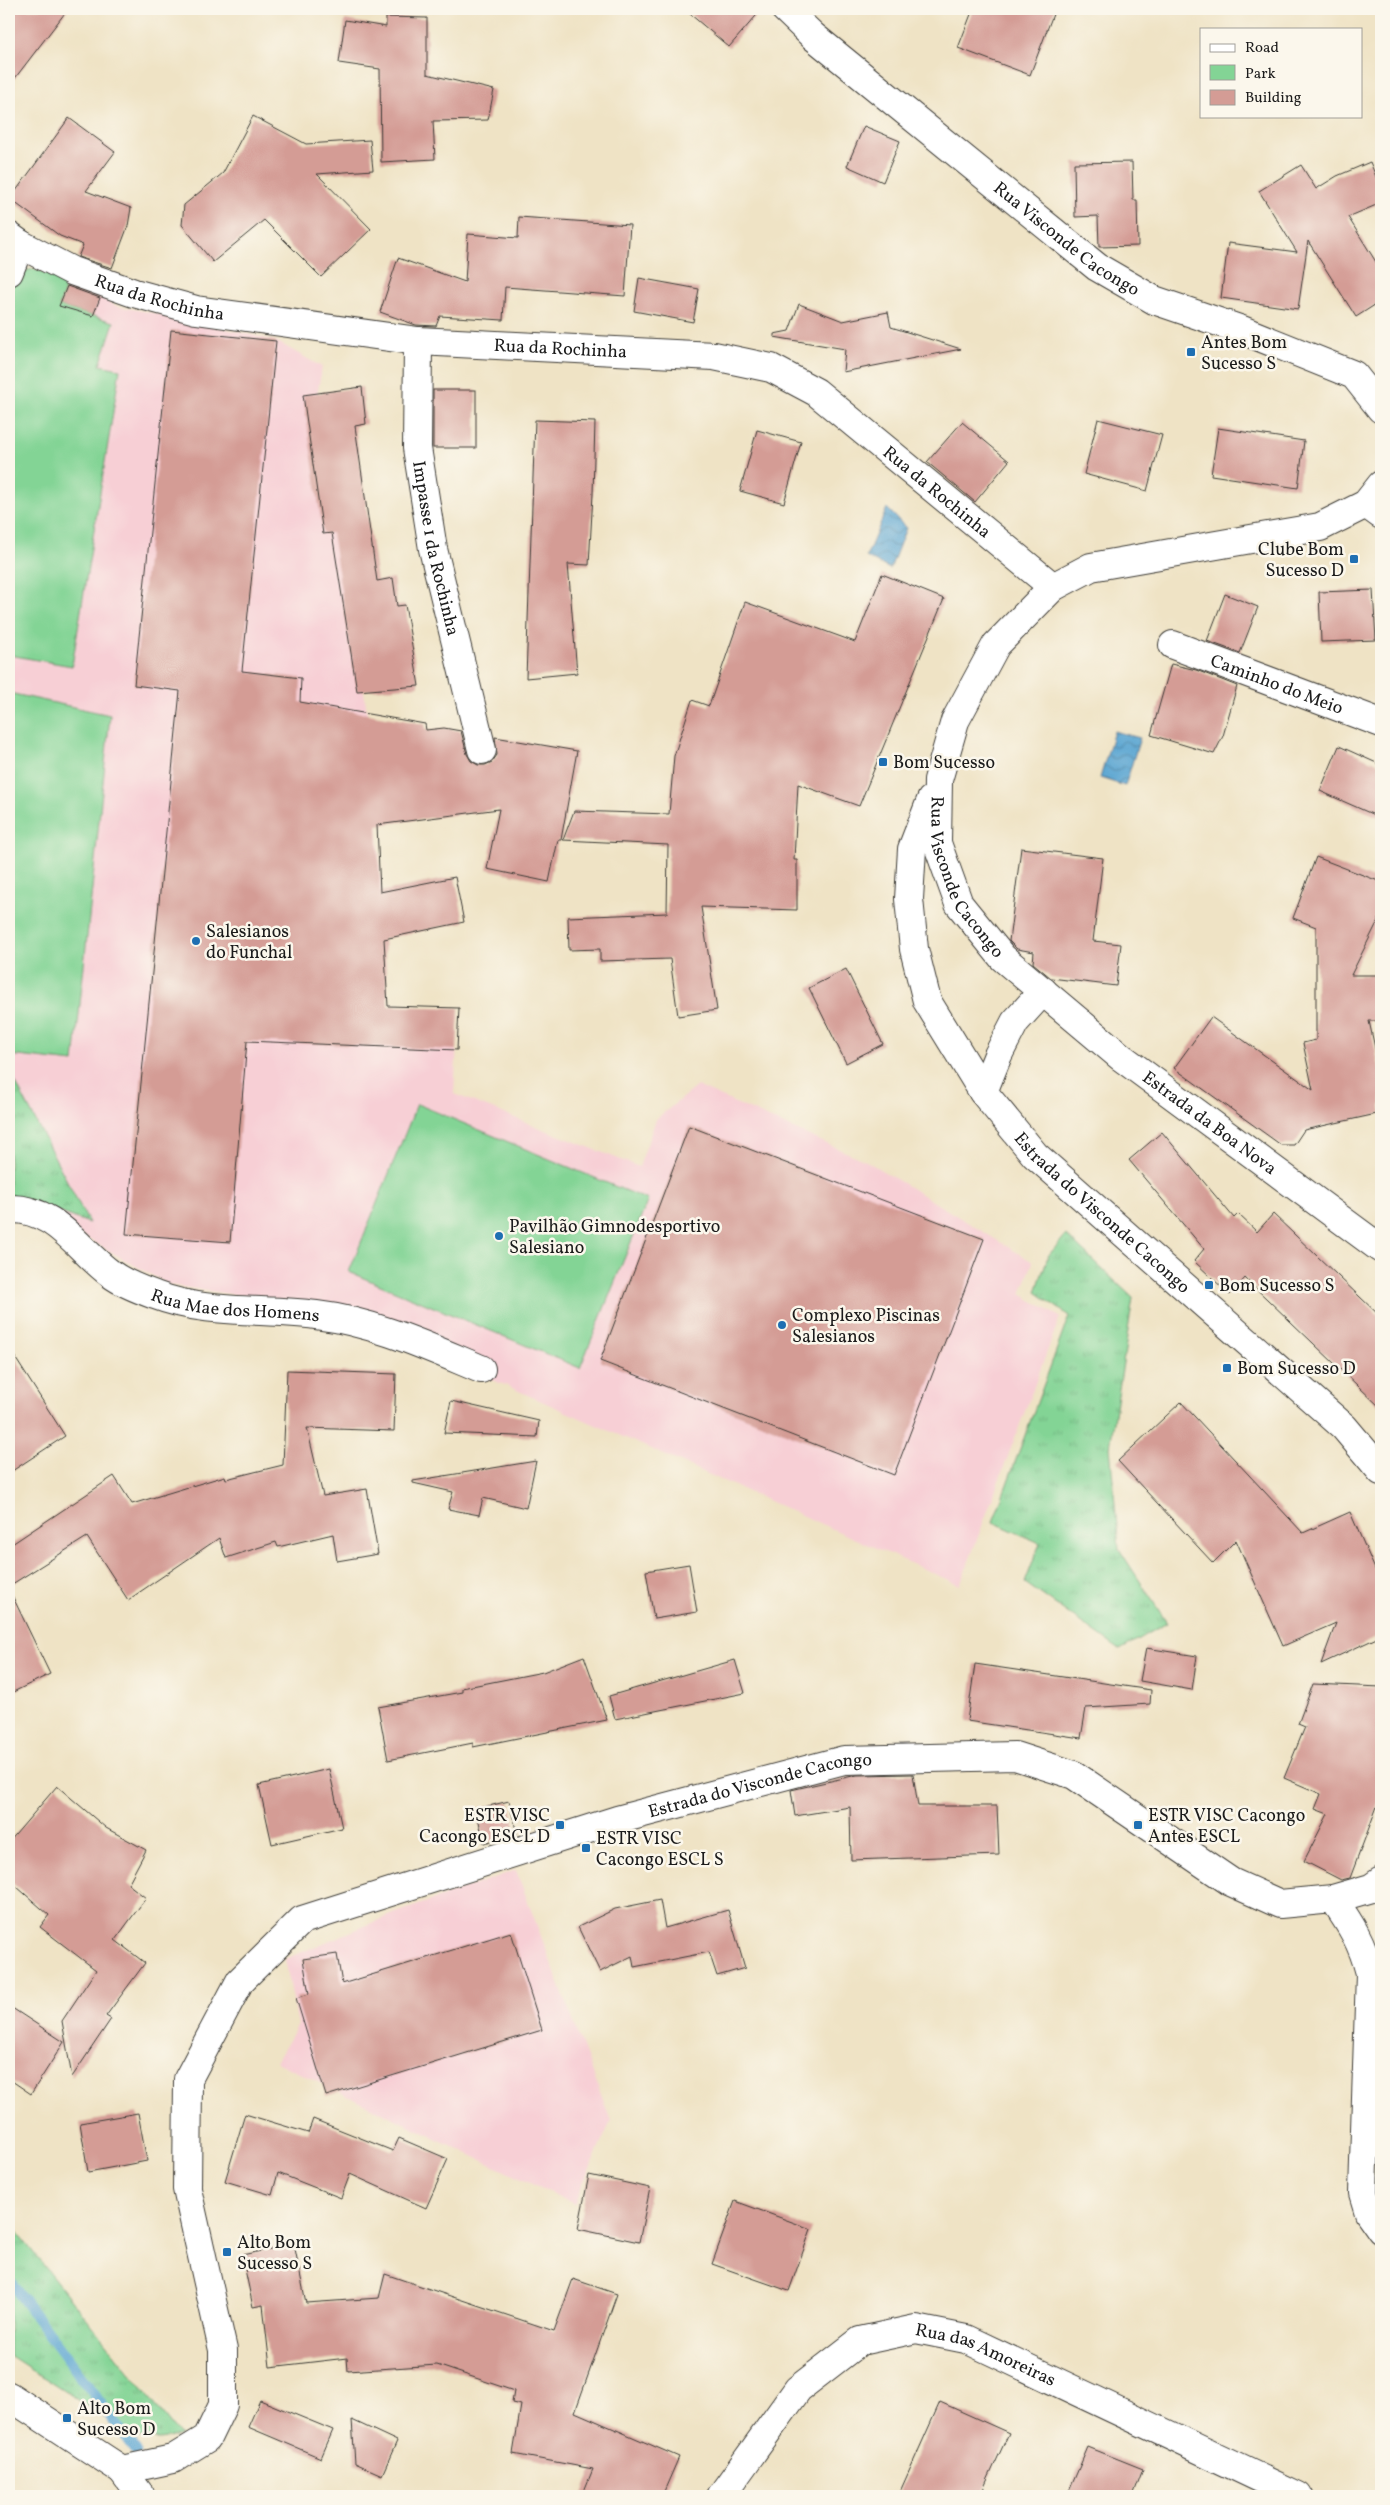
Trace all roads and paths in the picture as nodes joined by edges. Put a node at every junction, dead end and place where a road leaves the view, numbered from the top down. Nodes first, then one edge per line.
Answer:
1 (786, 9) edge
2 (14, 240) edge
3 (9, 272) edge
4 (418, 341) junction
5 (1381, 409) edge
6 (1376, 501) edge
7 (1052, 587) junction
8 (1173, 645) dead end
9 (1381, 724) edge
10 (482, 750) dead end
11 (938, 780) junction
12 (1043, 991) junction
13 (983, 1092) junction
14 (9, 1209) edge
15 (1381, 1249) edge
16 (481, 1369) dead end
17 (1381, 1471) edge
18 (1381, 1881) edge
19 (1333, 1899) junction
20 (1381, 2230) edge
21 (9, 2396) edge
22 (122, 2470) junction
23 (141, 2496) edge
24 (721, 2496) edge
25 (1298, 2496) edge

1 - 5 street, Rua Visconde Cacongo
2 - 3 street
2 - 4 street, Rua da Rochinha
4 - 7 street, Rua da Rochinha
4 - 10 street, Impasse 1 da Rochinha
6 - 7 street, Rua Visconde Cacongo
7 - 11 street, Rua Visconde Cacongo
8 - 9 street, Caminho do Meio
11 - 12 street, Rua Visconde Cacongo
11 - 13 street, Estrada do Visconde Cacongo
12 - 13 street
12 - 15 street, Estrada da Boa Nova
13 - 17 street, Estrada do Visconde Cacongo
14 - 16 street, Rua Mae dos Homens
18 - 19 street, Estrada do Visconde Cacongo
19 - 20 street
19 - 22 street, Estrada do Visconde Cacongo
21 - 22 street
22 - 23 street
24 - 25 street, Rua das Amoreiras

